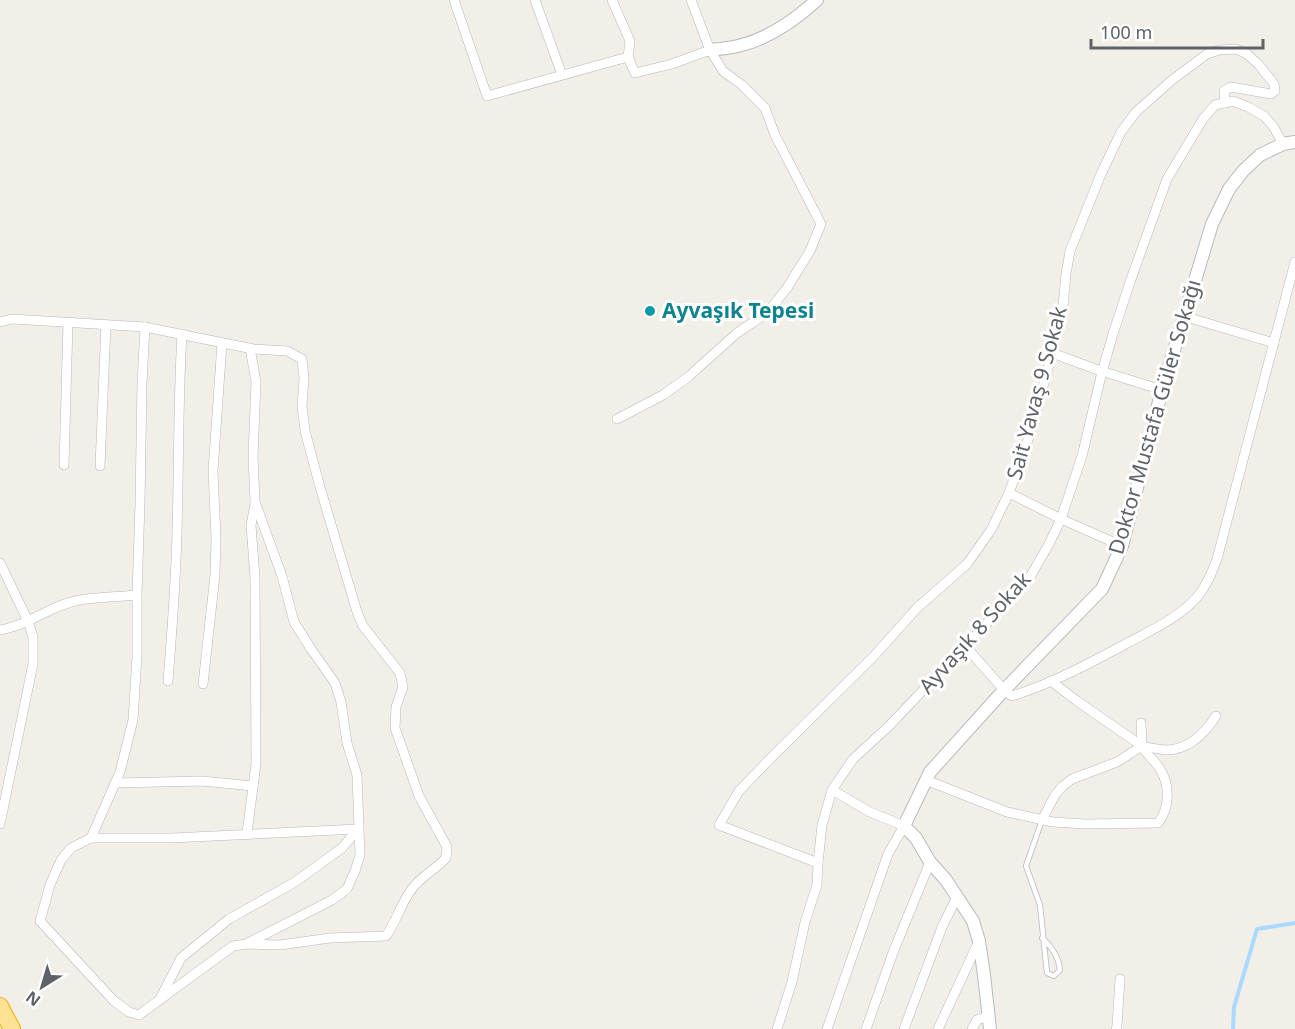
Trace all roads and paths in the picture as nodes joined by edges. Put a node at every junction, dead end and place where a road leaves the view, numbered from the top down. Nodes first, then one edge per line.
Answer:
1 (454, 0) edge
2 (535, 0) edge
3 (612, 0) edge
4 (691, 0) edge
5 (817, 0) edge
6 (710, 50) junction
7 (628, 57) junction
8 (562, 75) junction
9 (1226, 103) junction
10 (1289, 143) edge
11 (1295, 262) edge
12 (1183, 316) junction
13 (0, 322) edge
14 (68, 323) junction
15 (106, 325) junction
16 (145, 327) junction
17 (182, 334) junction
18 (222, 343) junction
19 (1274, 343) junction
20 (250, 348) junction
21 (1052, 353) junction
22 (1102, 372) junction
23 (1162, 390) junction
24 (617, 419) dead end
25 (64, 465) dead end
26 (100, 466) dead end
27 (1009, 493) junction
28 (255, 502) junction
29 (1061, 519) junction
30 (1122, 546) junction
31 (0, 563) edge
32 (136, 595) junction
33 (28, 621) junction
34 (0, 630) edge
35 (966, 647) junction
36 (168, 681) dead end
37 (1052, 681) junction
38 (203, 684) dead end
39 (1004, 690) junction
40 (1216, 716) dead end
41 (1141, 723) dead end
42 (1142, 747) junction
43 (926, 780) junction
44 (115, 783) junction
45 (253, 786) junction
46 (832, 790) junction
47 (1042, 820) junction
48 (0, 824) edge
49 (904, 825) junction
50 (358, 829) junction
51 (247, 833) junction
52 (91, 838) junction
53 (930, 862) junction
54 (818, 863) junction
55 (957, 897) junction
56 (1042, 938) junction
57 (979, 941) junction
58 (247, 944) junction
59 (1120, 979) dead end
60 (159, 1001) junction
61 (0, 1006) edge
62 (988, 1016) junction
63 (12, 1029) edge
64 (777, 1029) edge
65 (827, 1029) edge
66 (866, 1029) edge
67 (904, 1029) edge
68 (938, 1029) edge
69 (972, 1029) edge
70 (990, 1029) edge
71 (1116, 1029) edge

1 - 8 street
2 - 8 street
3 - 7 street
4 - 6 street
5 - 6 street
6 - 7 street
6 - 24 street
7 - 8 street
9 - 10 street
9 - 21 street, Sait Yavaş 9 Sokak
9 - 22 street, Ayvaşık 8 Sokak
10 - 12 street, Doktor Mustafa Güler Sokağı
11 - 19 street
12 - 19 street
12 - 23 street, Doktor Mustafa Güler Sokağı
13 - 14 street
14 - 15 street
14 - 25 street
15 - 16 street
15 - 26 street
16 - 17 street
16 - 32 street
17 - 18 street
17 - 36 street
18 - 20 street
18 - 38 street
19 - 37 street
20 - 28 street
20 - 58 street
21 - 22 street
21 - 27 street, Sait Yavaş 9 Sokak
22 - 23 street
22 - 29 street, Ayvaşık 8 Sokak
23 - 30 street, Doktor Mustafa Güler Sokağı
27 - 29 street
27 - 54 street, Sait Yavaş 9 Sokak
28 - 45 street
28 - 50 street
29 - 30 street
29 - 35 street, Ayvaşık 8 Sokak
30 - 39 street, Doktor Mustafa Güler Sokağı
31 - 33 street
32 - 33 street
32 - 44 street
33 - 34 street
33 - 48 street
35 - 39 street
35 - 46 street, Ayvaşık 8 Sokak
37 - 39 street
37 - 42 street
39 - 43 street, Doktor Mustafa Güler Sokağı
40 - 42 street
41 - 42 street
42 - 47 street
42 - 47 street
43 - 47 street
43 - 49 street, Doktor Mustafa Güler Sokağı
44 - 45 street
44 - 52 street
45 - 51 street
46 - 49 street
46 - 54 street, Ayvaşık 8 Sokak
47 - 56 lane
49 - 53 street
49 - 65 street, Doktor Mustafa Güler Sokağı
50 - 51 street
50 - 58 street
50 - 60 street
51 - 52 street
52 - 60 street
53 - 55 street
53 - 66 street
54 - 64 street, Ayvaşık 8 Sokak
55 - 57 street
55 - 67 street
56 - 56 lane
57 - 62 street
57 - 68 street
58 - 60 street
59 - 71 street
61 - 63 highway
62 - 69 street
62 - 70 street

